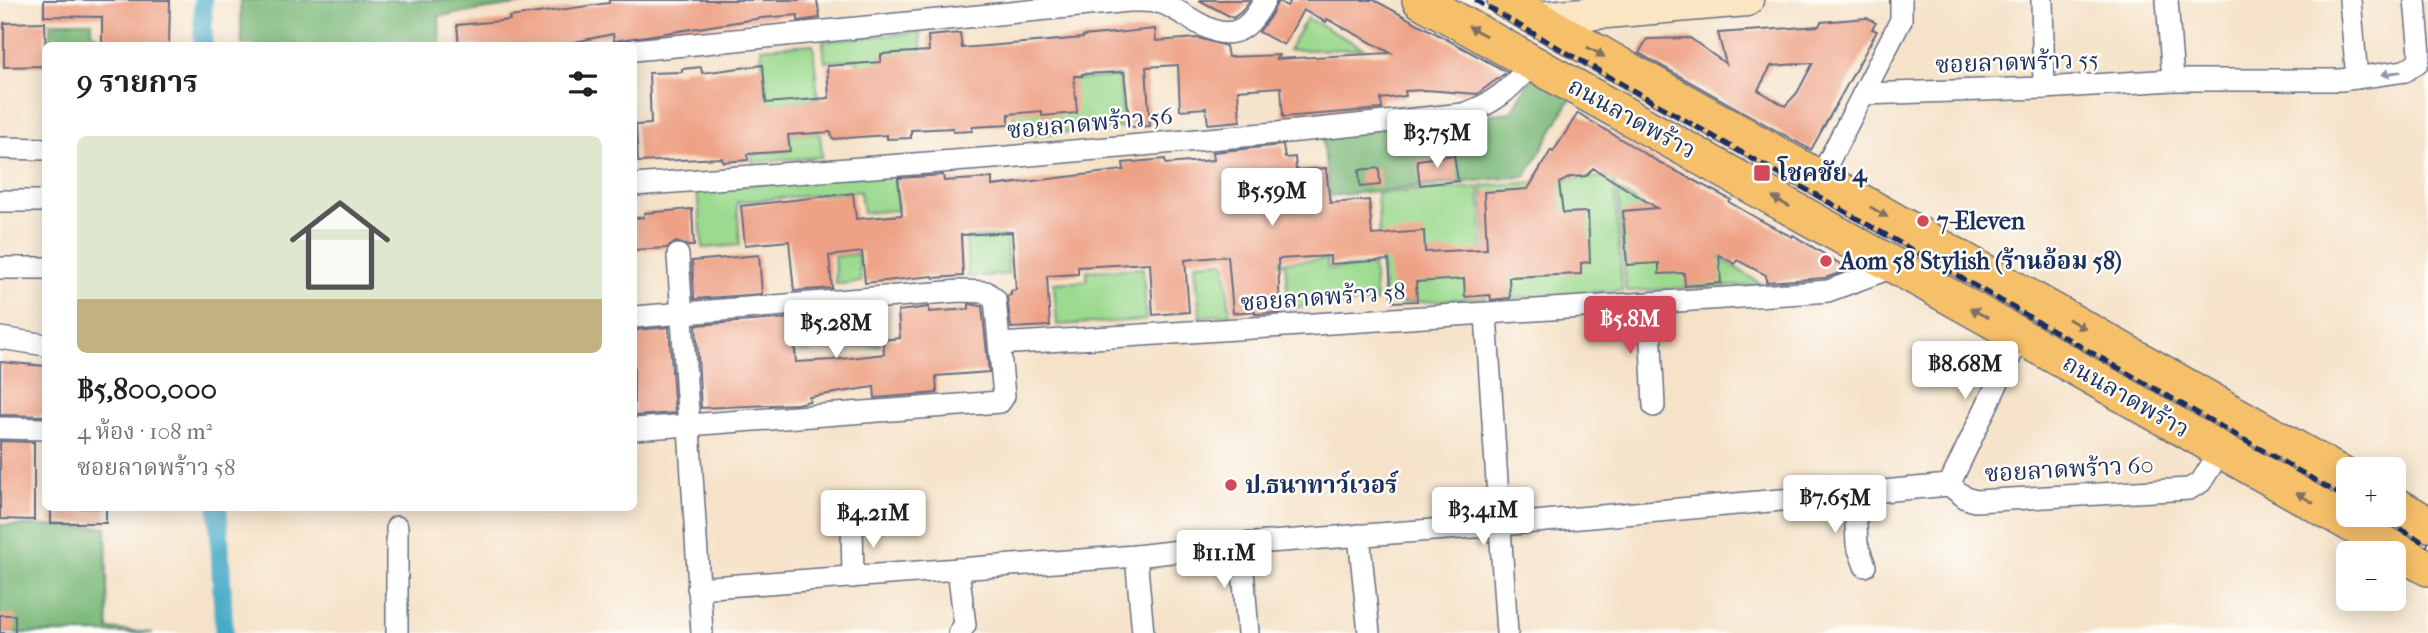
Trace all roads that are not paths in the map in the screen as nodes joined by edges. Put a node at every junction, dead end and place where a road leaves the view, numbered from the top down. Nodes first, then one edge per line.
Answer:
1 (1265, 0) edge
2 (1420, 0) edge
3 (1505, 0) edge
4 (1747, 0) edge
5 (1902, 0) edge
6 (2042, 0) edge
7 (2167, 0) edge
8 (2350, 0) edge
9 (2415, 0) edge
10 (1536, 18) junction
11 (2424, 43) edge
12 (637, 50) edge
13 (1533, 63) junction
14 (2349, 79) junction
15 (2174, 80) junction
16 (2044, 89) junction
17 (1863, 94) junction
18 (0, 148) edge
19 (42, 149) edge
20 (1820, 178) junction
21 (637, 186) edge
22 (0, 201) edge
23 (42, 201) edge
24 (678, 256) dead end
25 (1896, 266) junction
26 (0, 268) edge
27 (42, 268) edge
28 (1649, 304) junction
29 (681, 314) junction
30 (1486, 315) junction
31 (637, 317) edge
32 (2020, 336) junction
33 (0, 338) edge
34 (42, 344) edge
35 (1000, 344) junction
36 (1654, 407) dead end
37 (688, 425) junction
38 (0, 428) edge
39 (42, 429) edge
40 (637, 429) edge
41 (2221, 450) junction
42 (2336, 471) edge
43 (1949, 485) junction
44 (1854, 493) junction
45 (2406, 511) edge
46 (852, 524) dead end
47 (2428, 524) edge
48 (1501, 525) junction
49 (397, 527) dead end
50 (1359, 535) junction
51 (1241, 544) junction
52 (1136, 556) junction
53 (1865, 566) dead end
54 (2428, 568) edge
55 (958, 569) junction
56 (853, 577) junction
57 (698, 588) junction
58 (397, 633) edge
59 (702, 633) edge
60 (959, 633) edge
61 (1143, 633) edge
62 (1248, 633) edge
63 (1369, 633) edge
64 (1507, 633) edge

1 - 12 street
13 -> 2 main road, ถนนลาดพร้าว
3 - 10 main road, ถนนลาดพร้าว
4 - 10 main road
5 - 17 street
6 - 16 street
7 - 15 street
8 - 14 street
9 - 11 street
10 -> 20 main road, ถนนลาดพร้าว
11 -> 14 street, ซอยลาดพร้าว 55
13 - 21 street, ซอยลาดพร้าว 56
25 -> 13 main road, ถนนลาดพร้าว
14 - 15 street, ซอยลาดพร้าว 55
15 - 16 street, ซอยลาดพร้าว 55
16 - 17 street, ซอยลาดพร้าว 55
17 - 20 street
18 - 19 street
20 -> 42 main road, ถนนลาดพร้าว
22 - 23 street
24 - 29 street
25 - 28 street, ซอยลาดพร้าว 58
32 -> 25 main road, ถนนลาดพร้าว
26 - 27 street
28 - 30 street, ซอยลาดพร้าว 58
28 - 36 street
29 - 31 street
29 - 35 street
29 - 37 street
30 - 35 street, ซอยลาดพร้าว 58
30 - 48 street
32 - 41 main road, ถนนลาดพร้าว
32 - 43 street
33 - 34 street
35 - 37 street
37 - 40 street
37 - 57 street
38 - 39 street
41 - 43 street, ซอยลาดพร้าว 60
54 -> 41 main road, ถนนลาดพร้าว
43 - 44 street, ซอยลาดพร้าว 60
44 - 48 street, ซอยลาดพร้าว 60
44 - 53 street
45 - 47 main road
46 - 56 street
48 - 50 street, ซอยลาดพร้าว 60
48 - 64 street
49 - 58 street
50 - 51 street, ซอยลาดพร้าว 60
50 - 63 street
51 - 52 street, ซอยลาดพร้าว 60
51 - 62 street
52 - 55 street, ซอยลาดพร้าว 60
52 - 61 street
55 - 56 street, ซอยลาดพร้าว 60
55 - 60 street
56 - 57 street, ซอยลาดพร้าว 60
57 - 59 street

